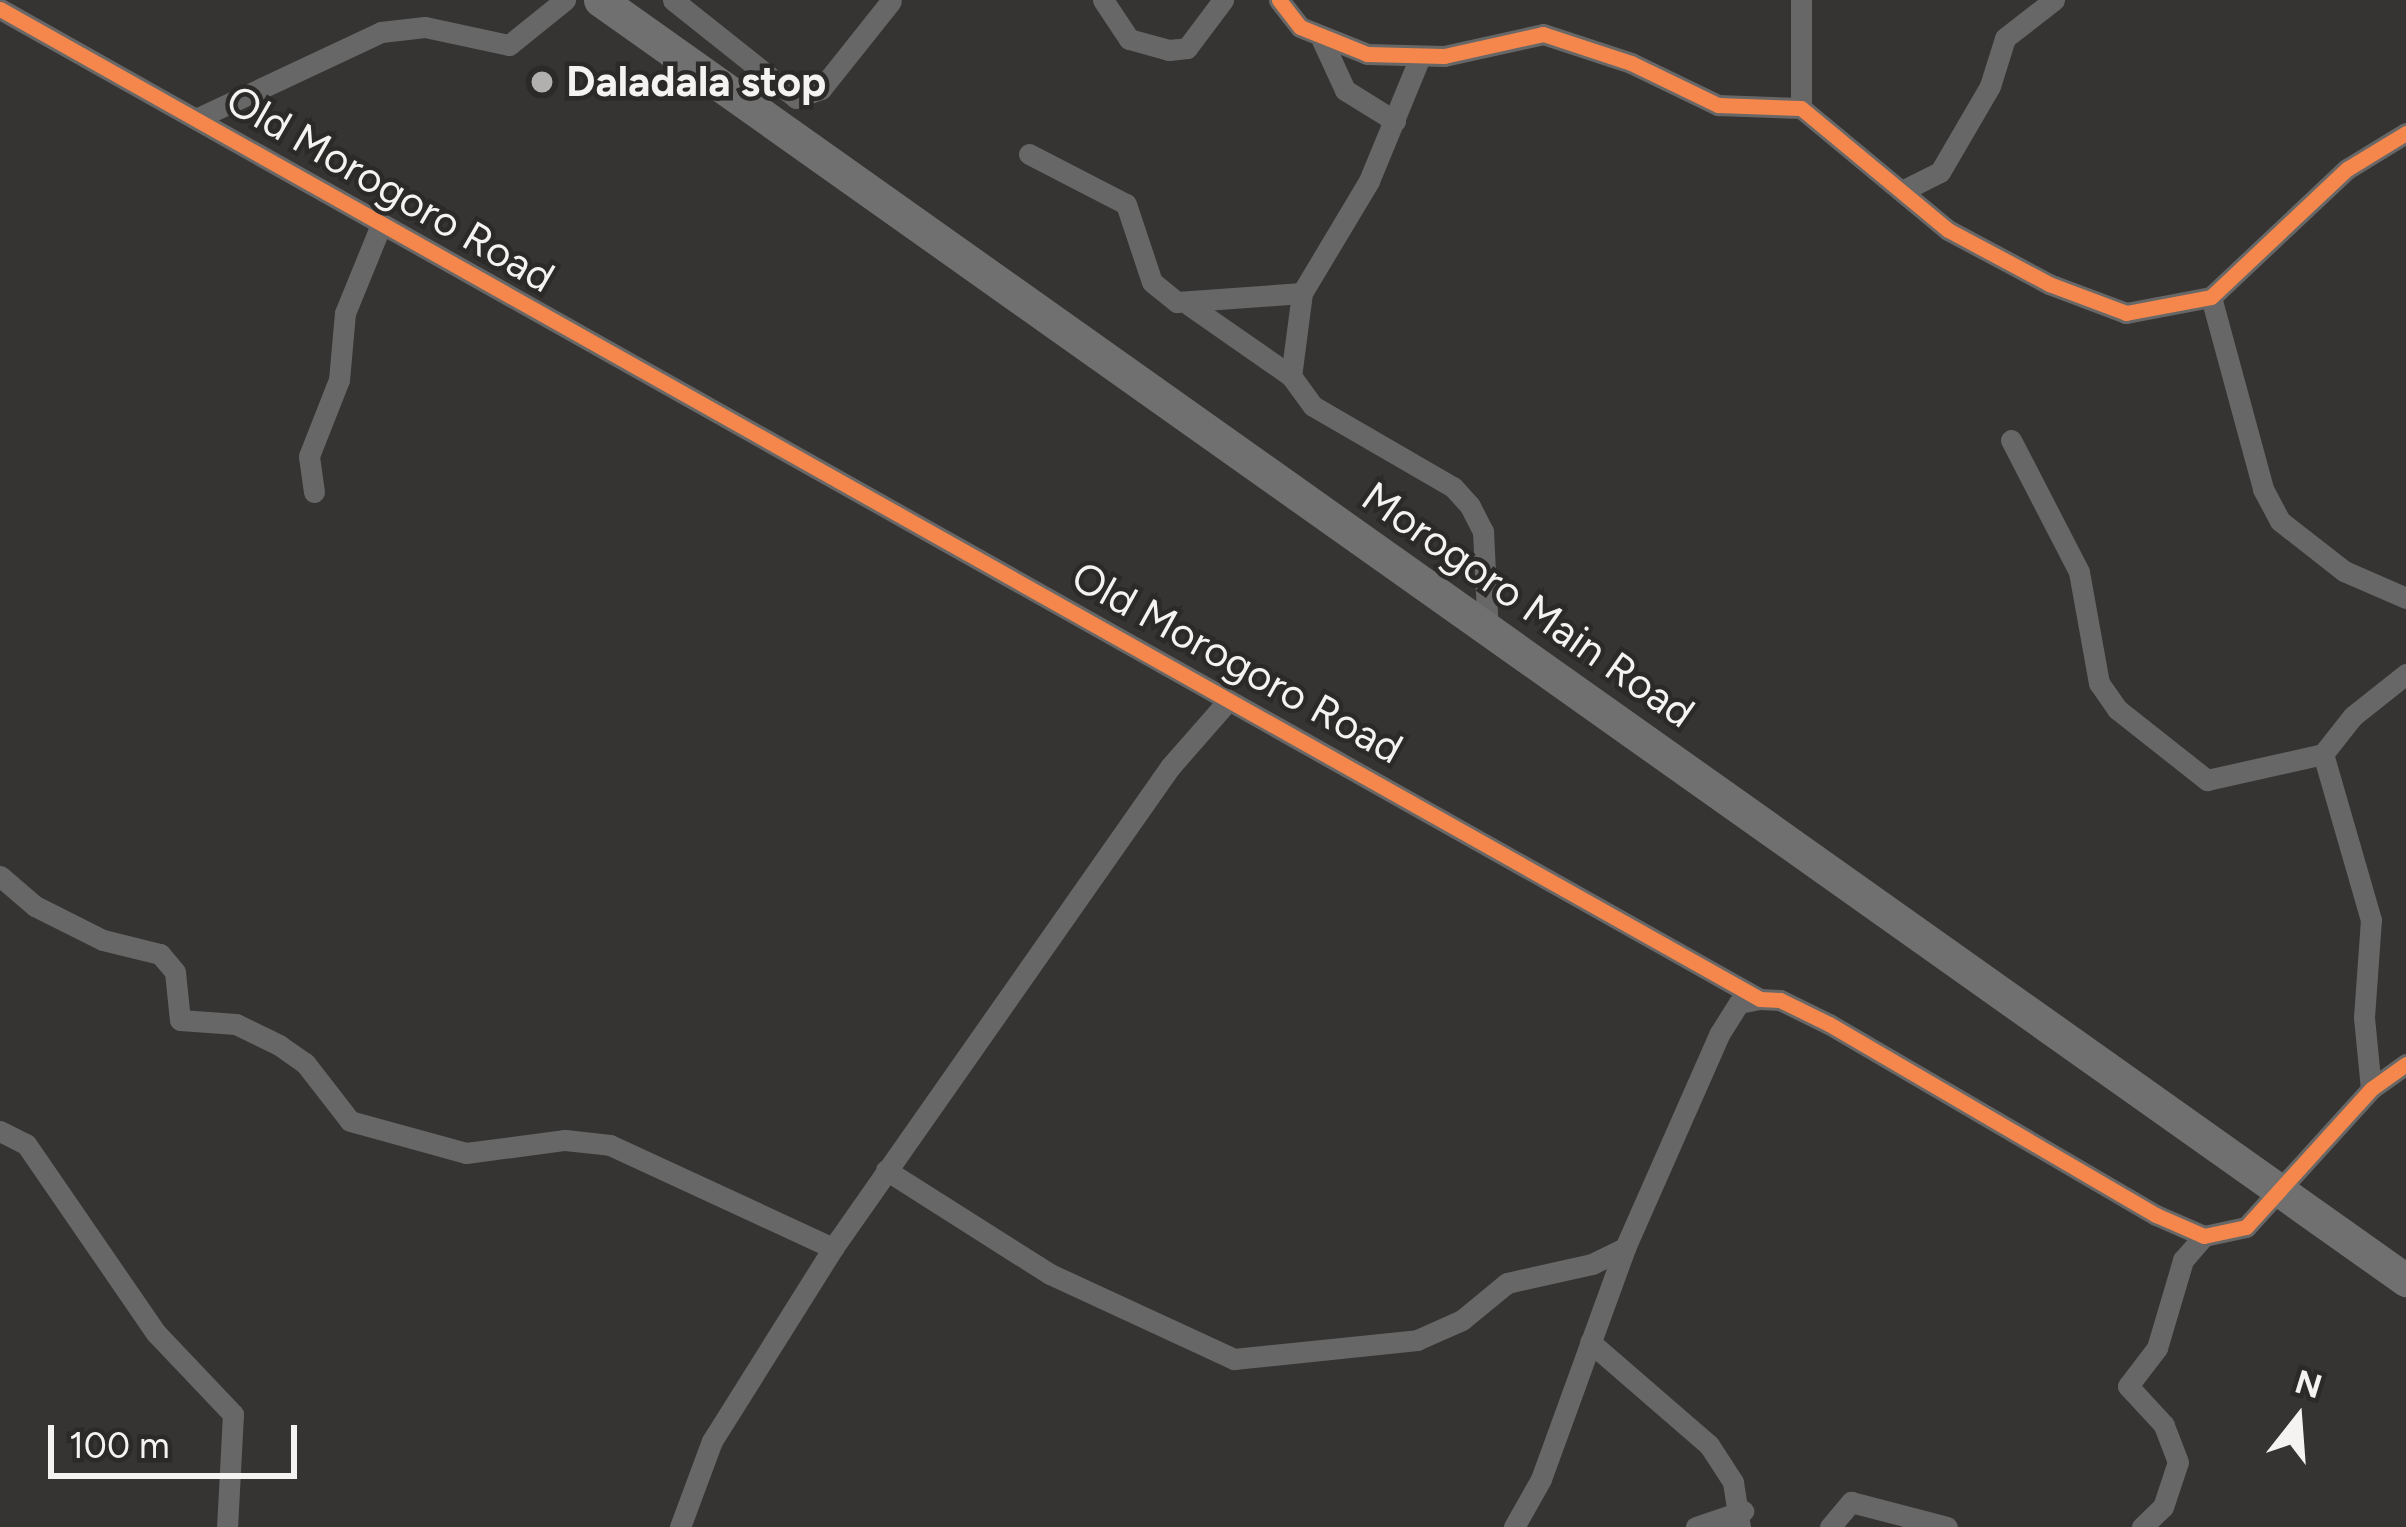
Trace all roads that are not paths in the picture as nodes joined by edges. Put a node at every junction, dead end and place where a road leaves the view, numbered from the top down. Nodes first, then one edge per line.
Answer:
1 (565, 0) edge
2 (600, 0) edge
3 (673, 0) edge
4 (1103, 0) edge
5 (1222, 0) edge
6 (1279, 0) edge
7 (1801, 0) edge
8 (2054, 0) edge
9 (891, 1) edge
10 (0, 9) edge
11 (1322, 40) junction
12 (1420, 57) junction
13 (1801, 108) junction
14 (196, 119) junction
15 (1395, 121) junction
16 (2406, 133) edge
17 (1029, 154) dead end
18 (1902, 191) junction
19 (381, 225) junction
20 (1302, 293) junction
21 (2211, 297) junction
22 (1187, 304) junction
23 (1291, 376) junction
24 (2012, 440) dead end
25 (314, 492) dead end
26 (2406, 598) edge
27 (1488, 632) junction
28 (2406, 674) edge
29 (1227, 702) junction
30 (2324, 754) junction
31 (0, 876) edge
32 (1760, 999) junction
33 (2406, 1064) edge
34 (2371, 1089) junction
35 (0, 1131) edge
36 (886, 1170) junction
37 (2283, 1193) junction
38 (2204, 1236) junction
39 (833, 1248) junction
40 (1625, 1248) junction
41 (2406, 1280) edge
42 (1590, 1342) junction
43 (1742, 1519) edge
44 (227, 1527) edge
45 (680, 1527) edge
46 (1514, 1527) edge
47 (1696, 1527) edge
48 (1830, 1527) edge
49 (1946, 1527) edge
50 (2142, 1527) edge

1 - 14 street
2 - 27 highway, Morogoro Main Road
3 - 9 street
4 - 5 street
6 - 11 street
7 - 13 street
8 - 18 street
10 - 14 street, Old Morogoro Road
11 - 12 street
11 - 15 street
12 - 13 street
12 - 15 street
13 - 18 street
14 - 19 street, Old Morogoro Road
15 - 20 street
16 - 21 street
17 - 22 street
18 - 21 street
19 - 25 street
19 - 29 street, Old Morogoro Road
20 - 22 street
20 - 23 street
21 - 26 street
22 - 23 street
23 - 27 street
24 - 30 street
27 - 37 highway, Morogoro Main Road
28 - 30 street
29 - 32 street, Old Morogoro Road
29 - 36 street
30 - 34 street
31 - 39 street
32 - 38 street, Old Morogoro Road
32 - 40 street
33 - 34 street
34 - 37 street
35 - 44 street
36 - 39 street
36 - 40 street
37 - 38 street
37 - 41 highway, Morogoro Main Road
38 - 50 street
39 - 45 street
40 - 42 street
42 - 43 street
42 - 46 street
43 - 47 street
48 - 49 street

